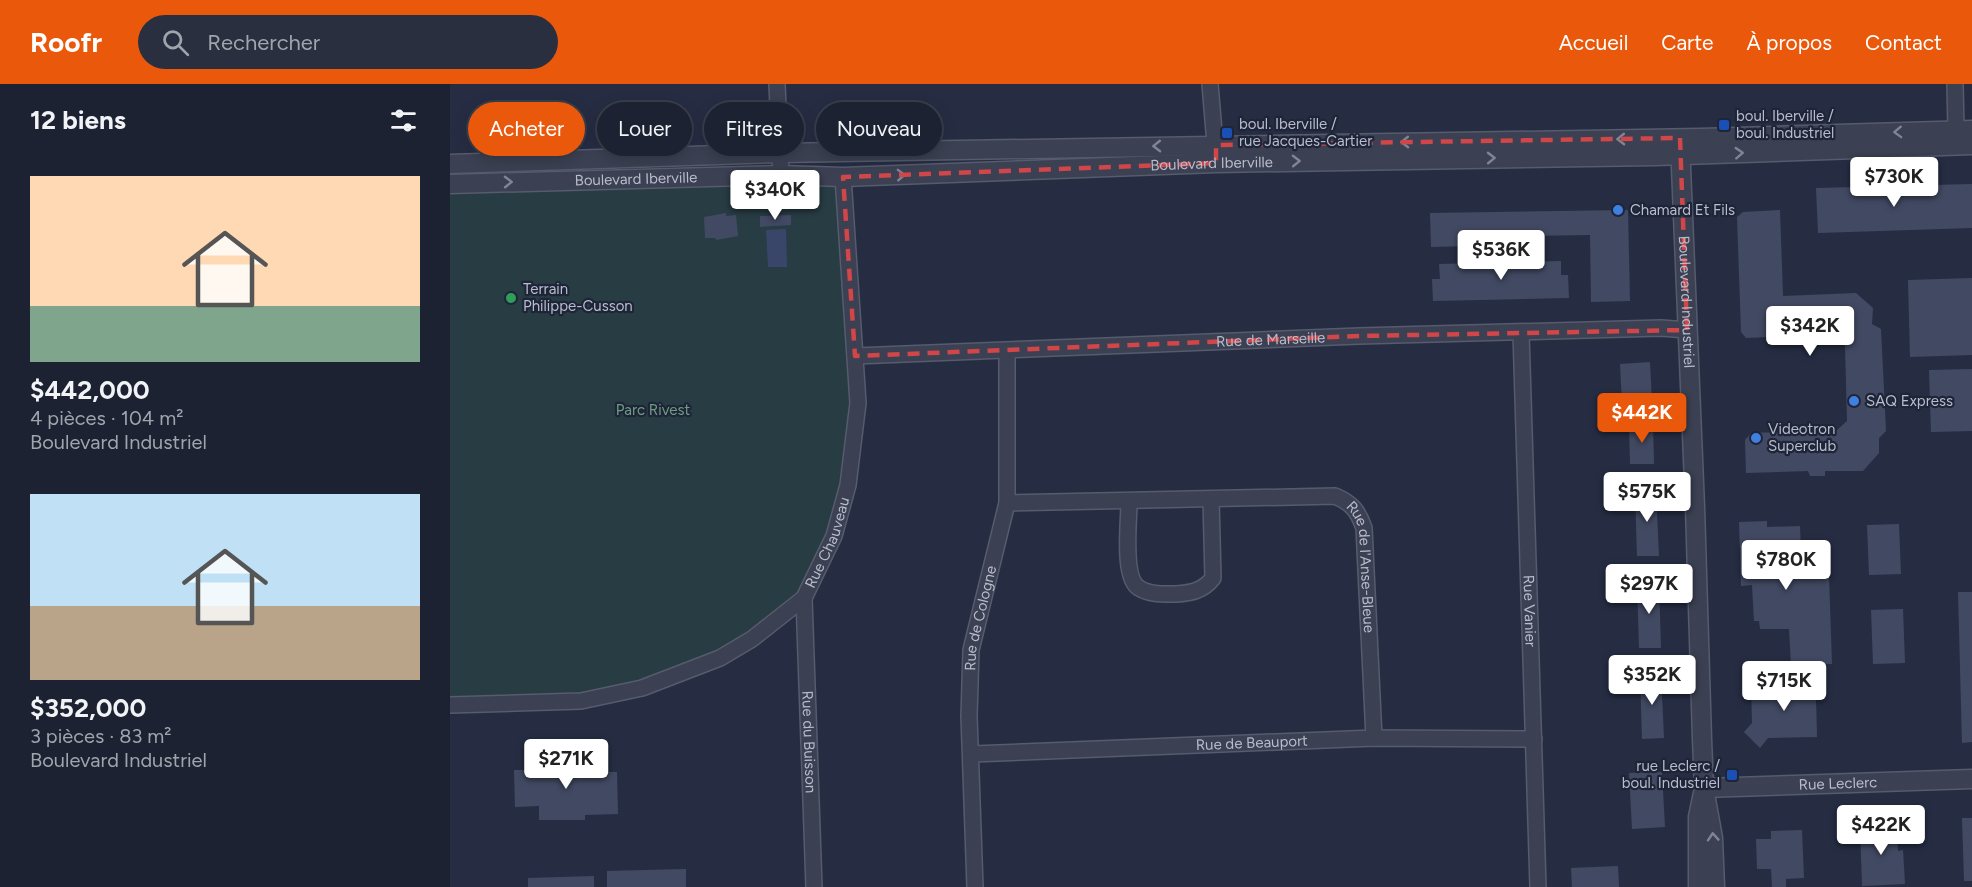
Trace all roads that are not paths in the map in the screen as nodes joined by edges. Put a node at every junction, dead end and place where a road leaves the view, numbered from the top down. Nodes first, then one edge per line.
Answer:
1 (777, 84) edge
2 (1210, 84) edge
3 (1955, 84) edge
4 (778, 102) edge
5 (1964, 130) edge
6 (1972, 145) edge
7 (1681, 146) junction
8 (804, 153) edge
9 (1216, 154) junction
10 (704, 156) edge
11 (780, 156) edge
12 (450, 164) edge
13 (781, 176) junction
14 (843, 177) junction
15 (450, 184) edge
16 (1687, 330) junction
17 (1521, 333) junction
18 (1007, 351) junction
19 (855, 356) junction
20 (1211, 499) junction
21 (1129, 502) junction
22 (1008, 503) junction
23 (804, 598) junction
24 (450, 705) edge
25 (1374, 738) junction
26 (1534, 739) junction
27 (972, 754) junction
28 (1972, 779) edge
29 (1704, 788) junction
30 (814, 887) edge
31 (975, 887) edge
32 (1538, 887) edge
33 (1698, 887) edge
34 (1714, 887) edge

1 - 4 street
2 - 9 street
3 - 5 street
5 -> 7 street, Boulevard Iberville
7 -> 6 street, Boulevard Iberville
7 - 9 street, Boulevard Iberville
7 - 16 street, Boulevard Industriel
9 -> 8 street, Boulevard Iberville
14 -> 9 street, Boulevard Iberville
10 - 12 street, Boulevard Iberville
11 - 13 street
13 - 14 street, Boulevard Iberville
15 -> 13 street, Boulevard Iberville
14 - 19 street, Rue Chauveau
16 - 17 street, Rue de Marseille
16 - 29 street, Boulevard Industriel
17 - 18 street, Rue de Marseille
17 - 26 street, Rue Vanier
18 - 19 street, Rue de Marseille
18 - 22 street, Rue de Cologne
19 - 23 street, Rue Chauveau
20 - 21 street, Rue de l'Anse-Bleue
20 - 21 street
20 - 25 street, Rue de l'Anse-Bleue
21 - 22 street, Rue de l'Anse-Bleue
22 - 27 street, Rue de Cologne
23 - 24 street, Rue Chauveau
23 - 30 street, Rue du Buisson
25 - 26 street, Rue de Beauport
25 - 27 street, Rue de Beauport
26 - 32 street, Rue Vanier
27 - 31 street, Rue de Cologne
28 - 29 street, Rue Leclerc
29 - 33 street, Boulevard Industriel
34 -> 29 street, Boulevard Industriel

